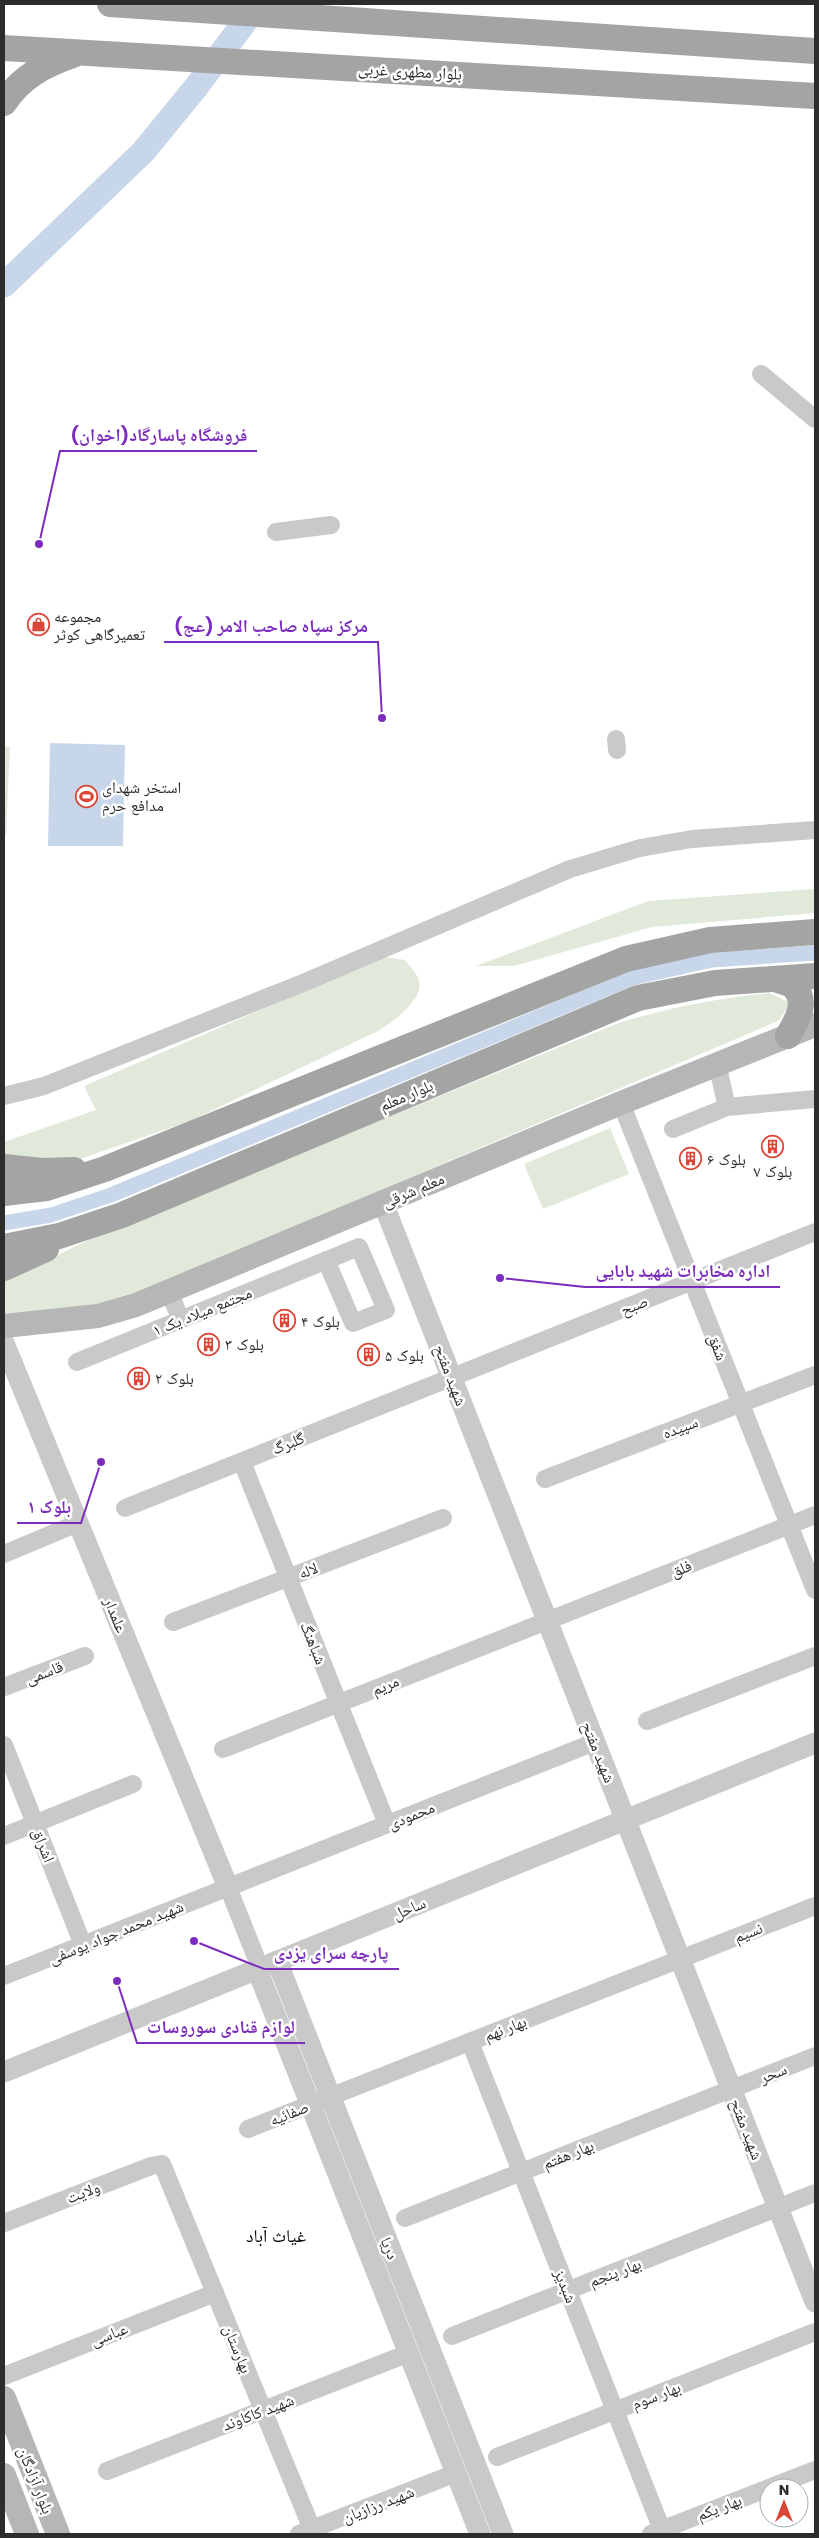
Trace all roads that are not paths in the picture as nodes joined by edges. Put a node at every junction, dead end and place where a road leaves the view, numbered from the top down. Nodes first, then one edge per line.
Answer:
1 (110, 4) edge
2 (4, 48) edge
3 (815, 51) edge
4 (82, 52) junction
5 (815, 96) edge
6 (4, 103) edge
7 (761, 374) dead end
8 (815, 419) edge
9 (331, 525) dead end
10 (276, 532) dead end
11 (815, 830) edge
12 (815, 932) edge
13 (815, 976) edge
14 (775, 979) junction
15 (815, 1025) edge
16 (788, 1036) junction
17 (717, 1064) junction
18 (4, 1096) edge
19 (815, 1099) edge
20 (622, 1103) junction
21 (726, 1107) junction
22 (673, 1129) dead end
23 (4, 1167) edge
24 (105, 1169) junction
25 (4, 1193) edge
26 (383, 1202) junction
27 (122, 1214) junction
28 (815, 1232) edge
29 (4, 1247) edge
30 (326, 1260) dead end
31 (4, 1268) edge
32 (692, 1281) junction
33 (169, 1292) junction
34 (181, 1320) junction
35 (4, 1326) edge
36 (4, 1343) edge
37 (77, 1362) dead end
38 (815, 1375) edge
39 (452, 1378) junction
40 (741, 1404) junction
41 (242, 1462) junction
42 (545, 1479) dead end
43 (125, 1508) dead end
44 (815, 1515) edge
45 (443, 1518) dead end
46 (78, 1523) junction
47 (789, 1525) junction
48 (4, 1554) edge
49 (288, 1578) junction
50 (815, 1590) edge
51 (547, 1621) junction
52 (173, 1622) dead end
53 (85, 1656) dead end
54 (815, 1656) edge
55 (4, 1687) edge
56 (338, 1703) junction
57 (647, 1721) dead end
58 (595, 1742) junction
59 (815, 1743) edge
60 (4, 1745) edge
61 (223, 1749) dead end
62 (134, 1784) dead end
63 (626, 1820) junction
64 (35, 1824) junction
65 (387, 1824) junction
66 (4, 1836) edge
67 (228, 1887) junction
68 (815, 1906) edge
69 (83, 1945) junction
70 (681, 1960) junction
71 (277, 1961) junction
72 (256, 1962) junction
73 (4, 1976) edge
74 (470, 2042) junction
75 (815, 2056) edge
76 (4, 2072) edge
77 (732, 2089) junction
78 (330, 2097) junction
79 (310, 2104) junction
80 (248, 2129) dead end
81 (162, 2164) joint
82 (521, 2172) junction
83 (815, 2193) edge
84 (778, 2208) junction
85 (405, 2218) dead end
86 (4, 2223) edge
87 (382, 2227) junction
88 (362, 2235) junction
89 (568, 2290) junction
90 (215, 2293) junction
91 (815, 2302) edge
92 (815, 2332) edge
93 (452, 2336) dead end
94 (409, 2353) junction
95 (4, 2376) edge
96 (4, 2398) edge
97 (263, 2410) junction
98 (615, 2411) junction
99 (497, 2457) dead end
100 (476, 2465) junction
101 (815, 2470) edge
102 (107, 2471) dead end
103 (456, 2473) junction
104 (4, 2475) edge
105 (656, 2532) edge
106 (308, 2533) edge
107 (27, 2534) edge
108 (58, 2534) edge
109 (480, 2534) edge
110 (503, 2534) edge

1 - 3 main road
2 - 4 main road, بلوار مطهری غربی
4 - 5 main road, بلوار مطهری غربی
4 - 6 main road
7 - 8 street
9 - 10 street
11 - 18 street
12 - 24 main road
13 - 14 main road, بلوار معلم
14 - 16 main road
14 - 27 main road, بلوار معلم
15 - 16 main road, معلم شرقی
16 - 17 main road, معلم شرقی
17 - 20 main road, معلم شرقی
17 - 21 street
19 - 21 street
20 - 26 main road, معلم شرقی
20 - 32 street, شفق
21 - 22 street
23 - 24 main road
24 - 25 main road
26 - 33 main road, معلم شرقی
26 - 39 street, شهید مفتح
27 - 29 main road, بلوار معلم
27 - 31 main road
28 - 32 street, صبح
30 - 34 street, مجتمع میلاد یک ۱
32 - 39 street, صبح
32 - 40 street, شفق
33 - 34 street
33 - 35 main road, معلم شرقی
34 - 37 street, مجتمع میلاد یک ۱
36 - 46 street, علمدار
38 - 40 street, سپیده
39 - 41 street, گلبرگ
39 - 51 street, شهید مفتح
40 - 42 street, سپیده
40 - 47 street, شفق
41 - 43 street, گلبرگ
41 - 49 street, شباهنگ
44 - 47 street, فلق
45 - 49 street, لاله
46 - 48 street
46 - 67 street, علمدار
47 - 50 street, شفق
47 - 51 street, فلق
49 - 52 street, لاله
49 - 56 street, شباهنگ
51 - 56 street, مریم
51 - 58 street, شهید مفتح
53 - 55 street, قاسمی
54 - 57 street
56 - 61 street, مریم
56 - 65 street, شباهنگ
58 - 63 street, شهید مفتح
58 - 65 street, محمودی
59 - 63 street, ساحل
60 - 64 street, اشراق
62 - 64 street
63 - 70 street, شهید مفتح
63 - 71 street, ساحل
64 - 66 street
64 - 69 street, اشراق
65 - 67 street, محمودی
67 - 69 street, شهید محمد جواد یوسفی
67 - 72 street
68 - 70 street, نسیم
69 - 73 street, شهید محمد جواد یوسفی
70 - 74 street, بهار نهم
70 - 77 street, شهید مفتح
71 - 72 street, ساحل
71 - 78 street, دریا
72 - 76 street, ساحل
72 - 79 street, دریا
74 - 78 street, بهار نهم
74 - 82 street, شبدیز
75 - 77 street, سحر
77 - 82 street, بهار هفتم
77 - 84 street, شهید مفتح
78 - 79 street, صفائیه
78 - 87 street, دریا
79 - 80 street, صفائیه
79 - 88 street, دریا
81 - 86 street, ولایت
81 - 90 street, بهارستان
82 - 85 street, بهار هفتم
82 - 89 street, شبدیز
83 - 84 street, بهار پنجم
84 - 89 street, بهار پنجم
84 - 91 street, شهید مفتح
87 - 88 street
87 - 100 street, دریا
88 - 94 street, دریا
89 - 93 street, بهار پنجم
89 - 98 street, شبدیز
90 - 95 street, عباسی
90 - 97 street, بهارستان
92 - 98 street, بهار سوم
94 - 97 street, شهید کاکاوند
94 - 103 street, دریا
96 - 108 main road, بلوار آزادگان
97 - 102 street, شهید کاکاوند
97 - 106 street, بهارستان
98 - 99 street, بهار سوم
98 - 105 street, شبدیز
100 - 103 street
100 - 110 street, دریا
101 - 105 street, بهار یکم
103 - 106 street, شهید رزازیان
103 - 109 street, دریا
104 - 107 main road, بلوار آزادگان

